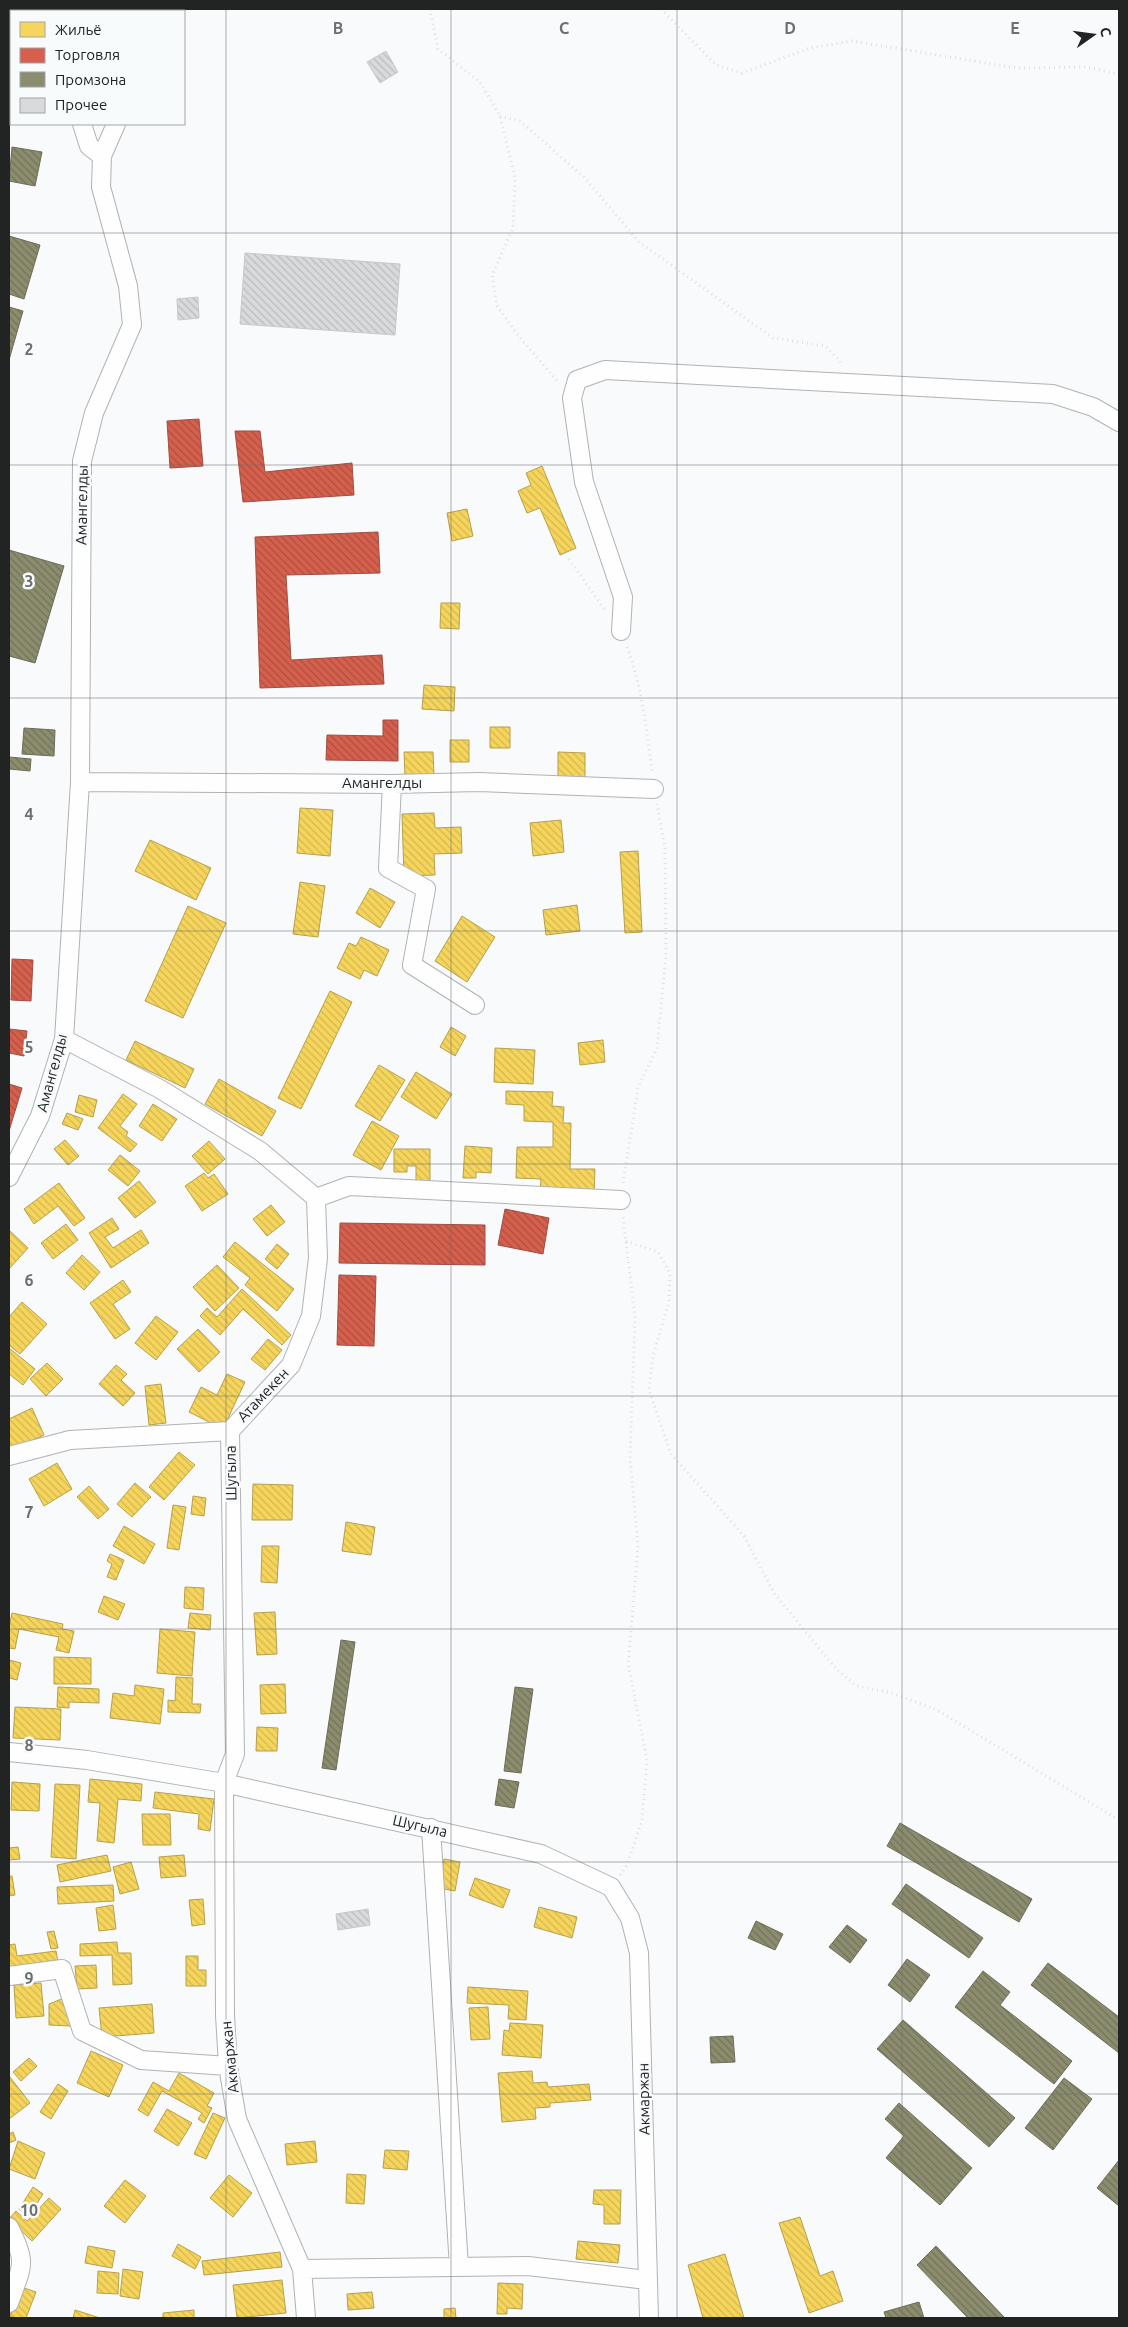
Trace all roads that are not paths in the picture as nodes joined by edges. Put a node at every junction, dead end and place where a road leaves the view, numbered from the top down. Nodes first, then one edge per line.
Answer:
1 (82, 125) edge
2 (116, 125) edge
3 (102, 156) junction
4 (1119, 422) edge
5 (621, 631) road end
6 (80, 782) junction
7 (392, 784) junction
8 (654, 789) road end
9 (475, 1005) dead end
10 (64, 1039) junction
11 (9, 1177) edge
12 (316, 1198) junction
13 (621, 1200) road end
14 (230, 1431) junction
15 (9, 1456) edge
16 (9, 1752) edge
17 (224, 1782) junction
18 (431, 1828) junction
19 (611, 1887) joint
20 (9, 1976) edge
21 (228, 2066) junction
22 (9, 2228) edge
23 (459, 2267) junction
24 (302, 2269) junction
25 (647, 2280) junction
26 (9, 2303) edge
27 (306, 2318) edge
28 (649, 2318) edge

1 - 3 street
2 - 3 street, Амангелды
3 - 6 street, Амангелды
4 - 5 street
6 - 7 street, Амангелды
6 - 10 street, Амангелды
7 - 8 street, Амангелды
7 - 9 street
10 - 11 street, Амангелды
10 - 12 street
12 - 13 street
12 - 14 street, Атамекен
14 - 15 street, Атамекен
14 - 17 street, Шугыла
16 - 17 street, Шугыла
17 - 18 street, Шугыла
17 - 21 street, Акмаржан
18 - 19 street, Шугыла
18 - 23 street
19 - 25 street, Акмаржан
20 - 21 street
21 - 24 street, Акмаржан
22 - 26 street
23 - 24 street
23 - 25 street
24 - 27 street, Акмаржан
25 - 28 street, Акмаржан

